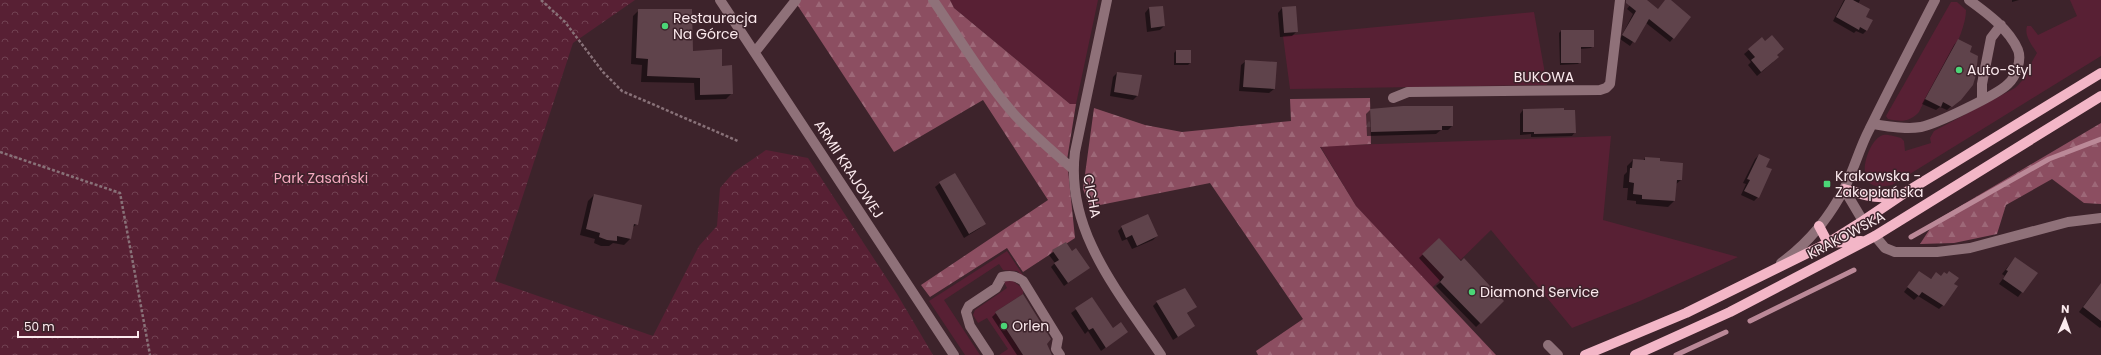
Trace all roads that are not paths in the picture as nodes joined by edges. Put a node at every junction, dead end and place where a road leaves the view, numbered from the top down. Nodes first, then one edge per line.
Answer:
1 (720, 0) edge
2 (796, 0) edge
3 (933, 0) edge
4 (1107, 0) edge
5 (1620, 0) edge
6 (1936, 0) edge
7 (1969, 0) edge
8 (2001, 26) junction
9 (755, 52) junction
10 (2101, 74) edge
11 (2101, 96) edge
12 (1393, 98) dead end
13 (1982, 99) junction
14 (1872, 124) junction
15 (1073, 169) junction
16 (1844, 188) junction
17 (1903, 194) junction
18 (2101, 218) edge
19 (1864, 222) junction
20 (1819, 226) junction
21 (1875, 236) junction
22 (1864, 241) junction
23 (1828, 243) junction
24 (1773, 269) junction
25 (1548, 345) dead end
26 (1058, 352) edge
27 (954, 355) edge
28 (988, 355) edge
29 (1047, 355) edge
30 (1161, 355) edge
31 (1558, 355) edge
32 (1585, 355) edge
33 (1635, 355) edge

1 - 9 street, ARMII KRAJOWEJ
2 - 9 street
3 - 15 street
4 - 15 street, CICHA
5 - 12 street, BUKOWA
6 - 14 street, KRAKOWSKA
7 - 8 street
8 - 13 street
8 - 13 street
9 - 27 street, ARMII KRAJOWEJ
10 - 17 main road, KRAKOWSKA
11 - 21 main road, KRAKOWSKA
13 - 14 street
14 - 16 street, KRAKOWSKA
15 - 30 street, CICHA
16 - 17 main road
16 - 19 street, KRAKOWSKA
16 - 20 street, KRAKOWSKA
17 - 19 main road, KRAKOWSKA
18 - 21 street
19 - 22 main road
19 - 23 main road, KRAKOWSKA
20 - 23 main road
20 - 24 street, KRAKOWSKA
21 - 22 main road, KRAKOWSKA
22 - 23 main road
22 - 33 main road, KRAKOWSKA
23 - 24 main road, KRAKOWSKA
24 - 32 main road, KRAKOWSKA
25 - 31 street
26 - 28 street
26 - 29 street

